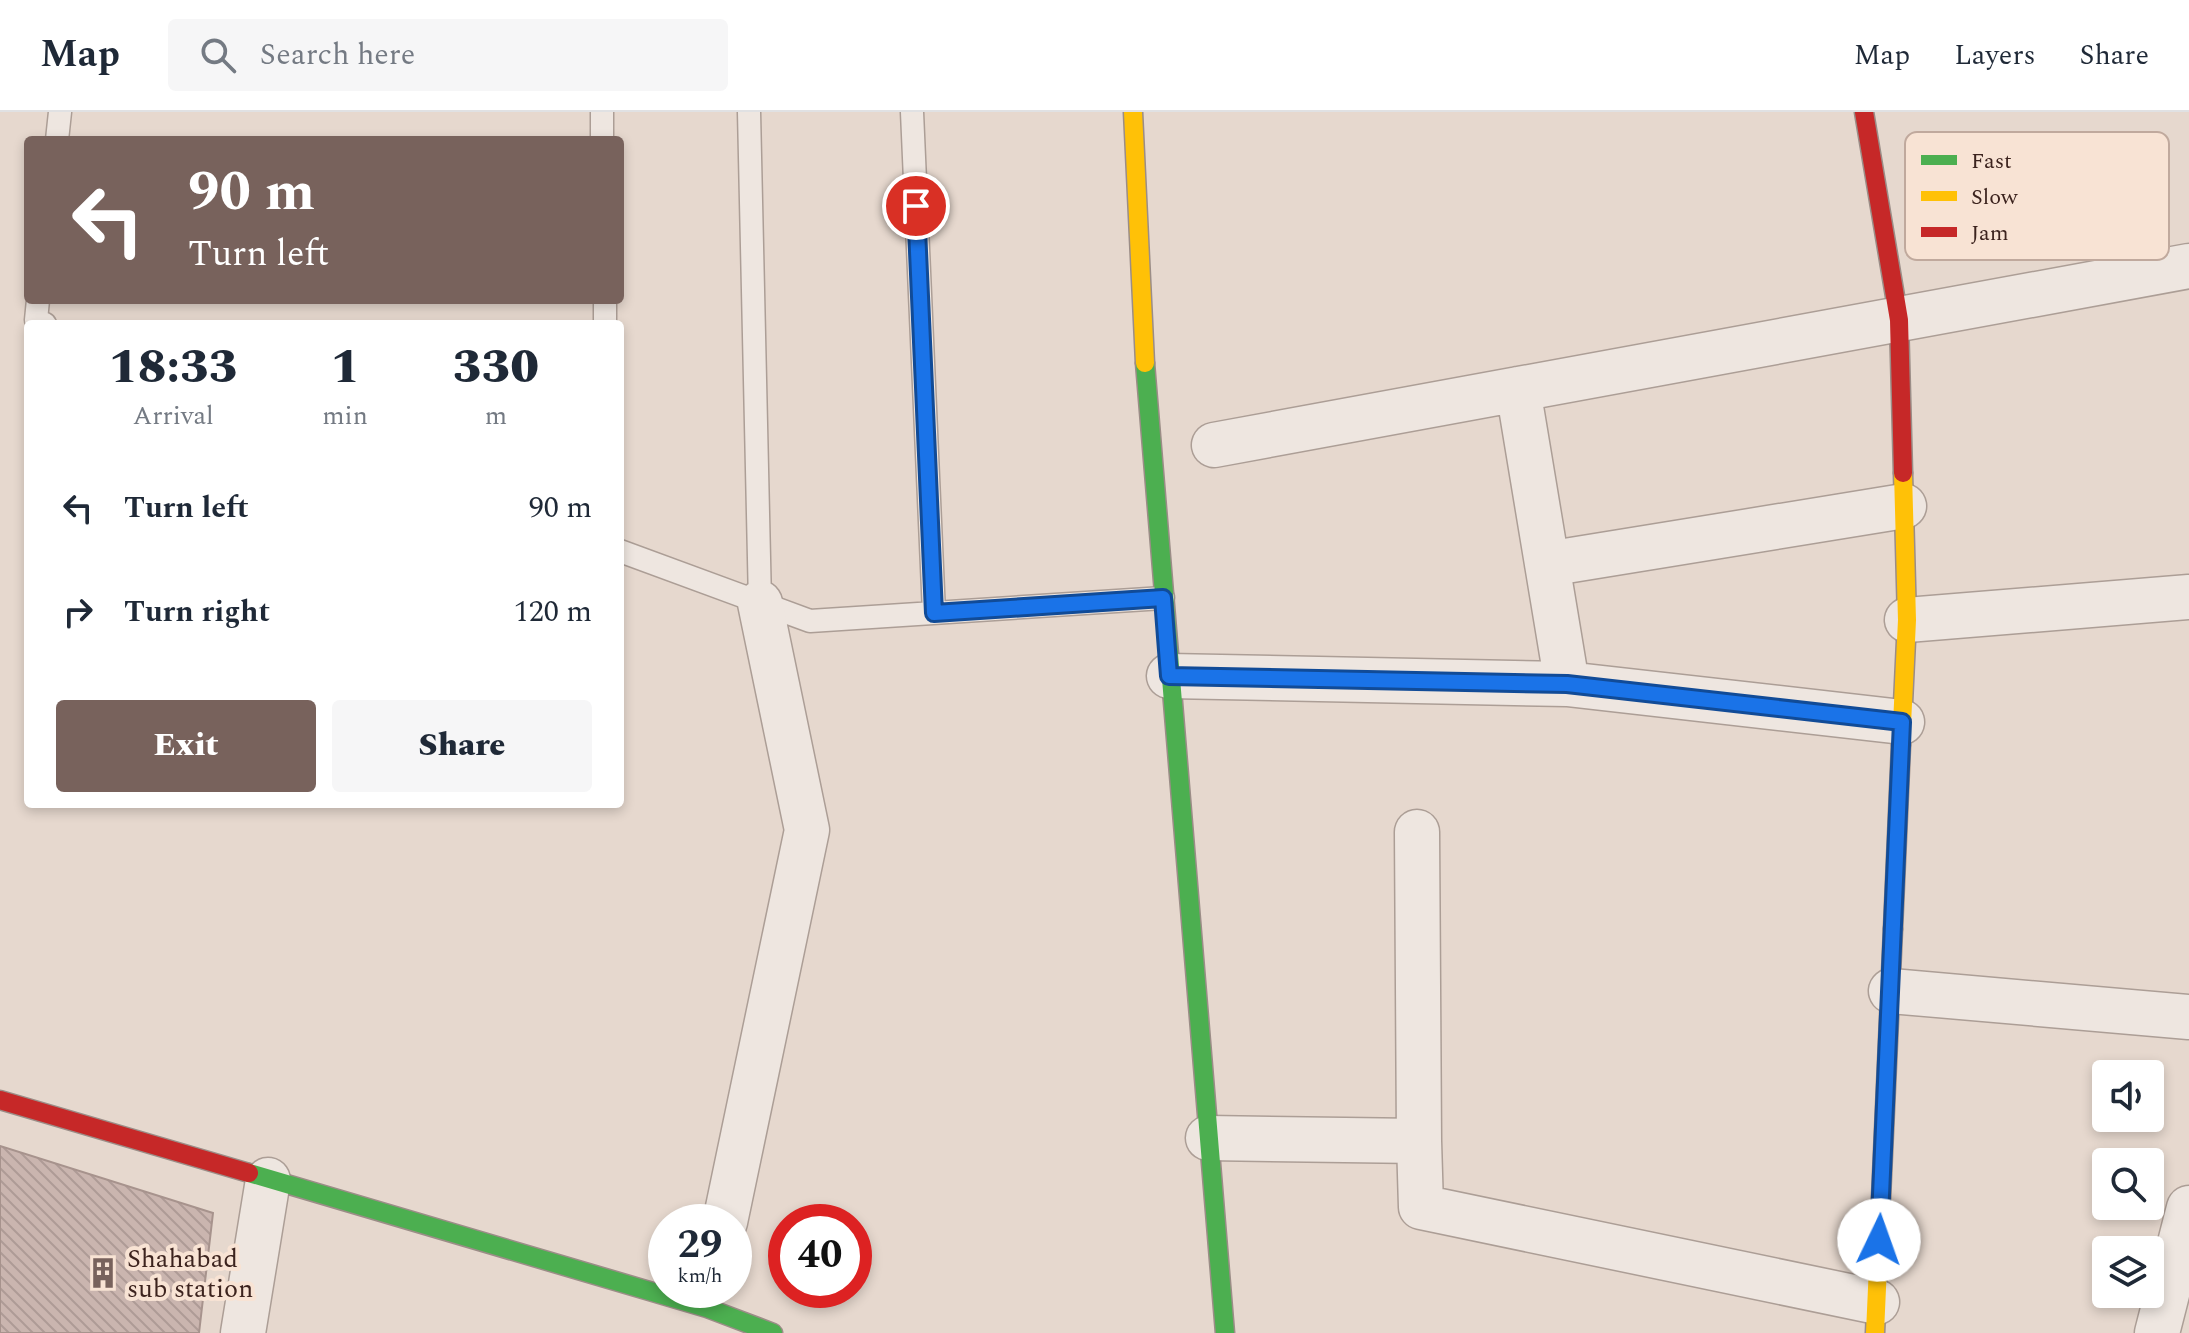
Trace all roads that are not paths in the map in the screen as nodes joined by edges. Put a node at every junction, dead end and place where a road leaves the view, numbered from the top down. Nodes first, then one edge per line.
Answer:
1 (60, 112) edge
2 (602, 112) edge
3 (749, 112) edge
4 (912, 112) edge
5 (1133, 112) edge
6 (1864, 112) edge
7 (57, 136) edge
8 (602, 136) edge
9 (2189, 266) edge
10 (1899, 320) junction
11 (1518, 389) junction
12 (1214, 445) dead end
13 (1904, 506) junction
14 (624, 552) edge
15 (1547, 564) junction
16 (2189, 597) edge
17 (1163, 598) junction
18 (760, 603) junction
19 (934, 613) junction
20 (1907, 620) junction
21 (1169, 676) junction
22 (1567, 684) junction
23 (1902, 722) junction
24 (1417, 832) dead end
25 (1891, 991) junction
26 (2189, 1017) edge
27 (0, 1100) edge
28 (1208, 1138) junction
29 (1419, 1141) junction
30 (268, 1180) junction
31 (729, 1204) edge
32 (2189, 1208) edge
33 (648, 1283) edge
34 (726, 1308) edge
35 (1876, 1317) edge
36 (243, 1333) edge
37 (773, 1333) edge
38 (1225, 1333) edge
39 (2157, 1333) edge

1 - 7 lane
2 - 8 lane
3 - 18 lane
4 - 19 lane
5 - 17 street
6 - 10 street
9 - 10 street
10 - 11 street
10 - 13 street
11 - 12 street
11 - 15 street
13 - 15 street
13 - 20 street
14 - 18 lane
15 - 22 street
16 - 20 street
17 - 19 lane
17 - 21 street
18 - 19 lane
18 - 31 street
20 - 23 street
21 - 22 street
21 - 28 street
22 - 23 street
23 - 25 street
24 - 29 street
25 - 26 street
25 - 35 street
27 - 30 street
28 - 29 street
28 - 38 street
29 - 35 street
30 - 33 street
30 - 36 street
32 - 39 street
34 - 37 street

